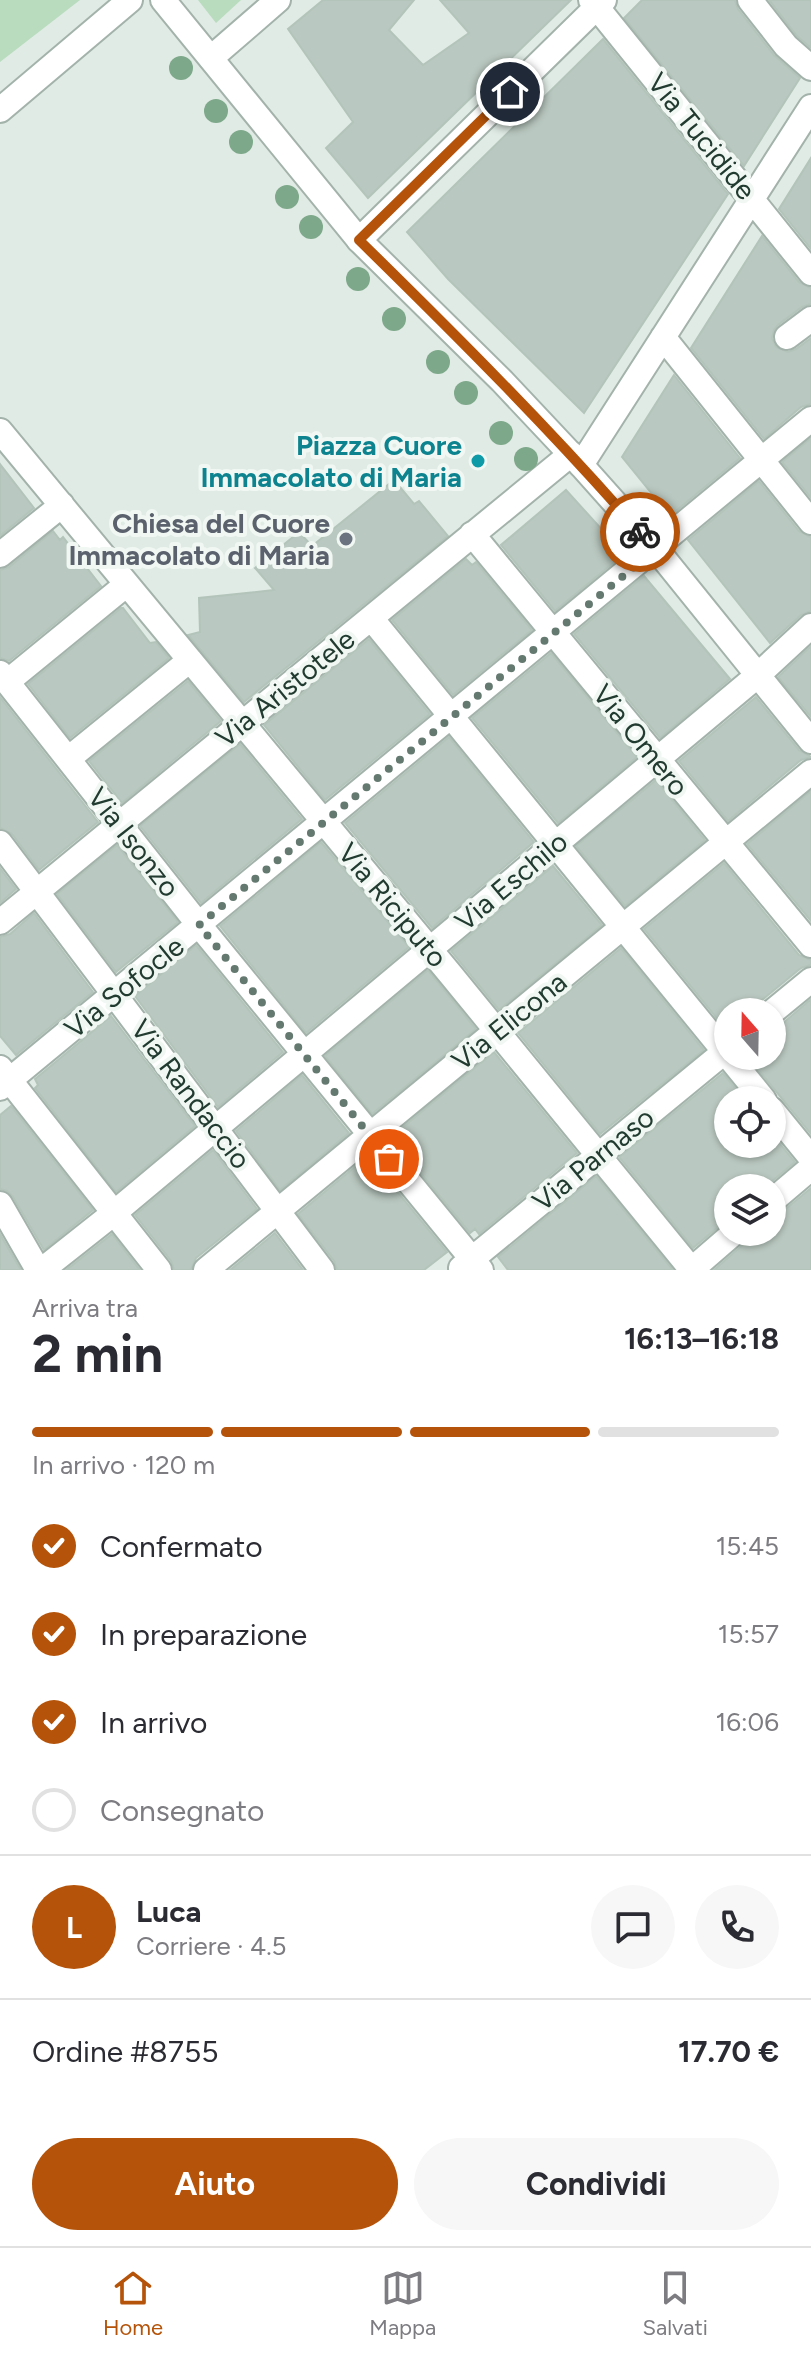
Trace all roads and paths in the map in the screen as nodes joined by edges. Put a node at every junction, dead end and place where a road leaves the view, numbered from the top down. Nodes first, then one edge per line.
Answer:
1 (130, 0) edge
2 (163, 0) edge
3 (278, 0) edge
4 (750, 0) edge
5 (597, 2) edge
6 (211, 58) junction
7 (811, 68) edge
8 (811, 107) edge
9 (0, 110) edge
10 (752, 198) junction
11 (359, 240) junction
12 (811, 273) edge
13 (811, 319) edge
14 (663, 337) junction
15 (787, 337) dead end
16 (811, 419) edge
17 (0, 431) edge
18 (576, 459) junction
19 (762, 461) junction
20 (62, 505) junction
21 (811, 522) edge
22 (472, 534) junction
23 (656, 549) junction
24 (0, 555) edge
25 (127, 584) junction
26 (371, 618) junction
27 (811, 626) edge
28 (554, 633) junction
29 (190, 660) junction
30 (757, 676) junction
31 (3, 678) edge
32 (451, 717) junction
33 (243, 723) junction
34 (811, 741) edge
35 (68, 759) junction
36 (658, 759) junction
37 (811, 772) edge
38 (324, 822) junction
39 (119, 824) junction
40 (0, 843) edge
41 (726, 843) junction
42 (555, 845) junction
43 (38, 891) junction
44 (0, 922) edge
45 (199, 925) junction
46 (623, 927) junction
47 (811, 945) edge
48 (430, 949) junction
49 (811, 980) edge
50 (115, 994) junction
51 (786, 1001) edge
52 (497, 1031) junction
53 (714, 1036) edge
54 (305, 1054) junction
55 (714, 1060) edge
56 (741, 1070) edge
57 (3, 1079) edge
58 (753, 1086) edge
59 (786, 1127) edge
60 (216, 1128) junction
61 (370, 1136) junction
62 (598, 1156) junction
63 (811, 1158) edge
64 (811, 1168) edge
65 (786, 1189) edge
66 (0, 1204) edge
67 (278, 1211) junction
68 (114, 1213) junction
69 (719, 1246) edge
70 (471, 1266) edge
71 (40, 1270) edge
72 (159, 1270) edge
73 (206, 1270) edge
74 (322, 1270) edge
75 (691, 1270) edge

1 - 9 street
2 - 6 street
3 - 6 street
4 - 7 street
5 - 10 street, Via Tucidide
5 - 11 street
6 - 11 street
8 - 10 street, Via Aristotele
10 - 12 street, Via Tucidide
10 - 14 street, Via Aristotele
11 - 18 street
13 - 15 street
14 - 18 street, Via Aristotele
14 - 19 street
16 - 19 street, Via Sofocle
17 - 20 street, Via Riciputo
18 - 22 street, Via Aristotele
18 - 23 street
19 - 21 street
19 - 23 street, Via Sofocle
20 - 24 street
20 - 25 street, Via Riciputo
22 - 26 street, Via Aristotele
22 - 28 street, Via Omero
23 - 28 street, Via Sofocle
23 - 30 street
25 - 29 street, Via Riciputo
25 - 31 street
26 - 32 street
26 - 33 street, Via Aristotele
27 - 30 street, Via Eschilo
28 - 32 street, Via Sofocle
28 - 36 street, Via Omero
29 - 33 street, Via Riciputo
29 - 35 street
30 - 34 street
30 - 36 street, Via Eschilo
31 - 35 street, Via Isonzo
32 - 38 street, Via Sofocle
32 - 42 street
33 - 38 street, Via Riciputo
33 - 39 street, Via Aristotele
35 - 39 street, Via Isonzo
36 - 41 street, Via Omero
36 - 42 street, Via Eschilo
37 - 41 street, Via Elicona
38 - 45 street, Via Sofocle
38 - 48 street, Via Riciputo
39 - 43 street, Via Aristotele
39 - 45 street, Via Isonzo
40 - 43 street, Via Randaccio
41 - 46 street, Via Elicona
41 - 47 street, Via Omero
42 - 46 street
42 - 48 street, Via Eschilo
43 - 44 street, Via Aristotele
43 - 50 street, Via Randaccio
45 - 50 street, Via Sofocle
45 - 54 street, Via Isonzo
46 - 52 street, Via Elicona
46 - 53 street
48 - 52 street, Via Riciputo
48 - 54 street, Via Eschilo
49 - 51 street
50 - 57 street, Via Sofocle
50 - 60 street, Via Randaccio
52 - 61 street, Via Elicona
52 - 62 street, Via Riciputo
54 - 60 street, Via Eschilo
54 - 61 street, Via Isonzo
55 - 62 street, Via Parnaso
56 - 58 street
57 - 68 street
59 - 63 street
60 - 67 street, Via Randaccio
60 - 68 street, Via Eschilo
61 - 67 street, Via Elicona
61 - 70 street, Via Isonzo
62 - 70 street, Via Parnaso
62 - 75 street, Via Riciputo
64 - 65 street
66 - 71 street
67 - 73 street, Via Elicona
67 - 74 street, Via Randaccio
68 - 71 street, Via Eschilo
68 - 72 street
69 - 75 street

